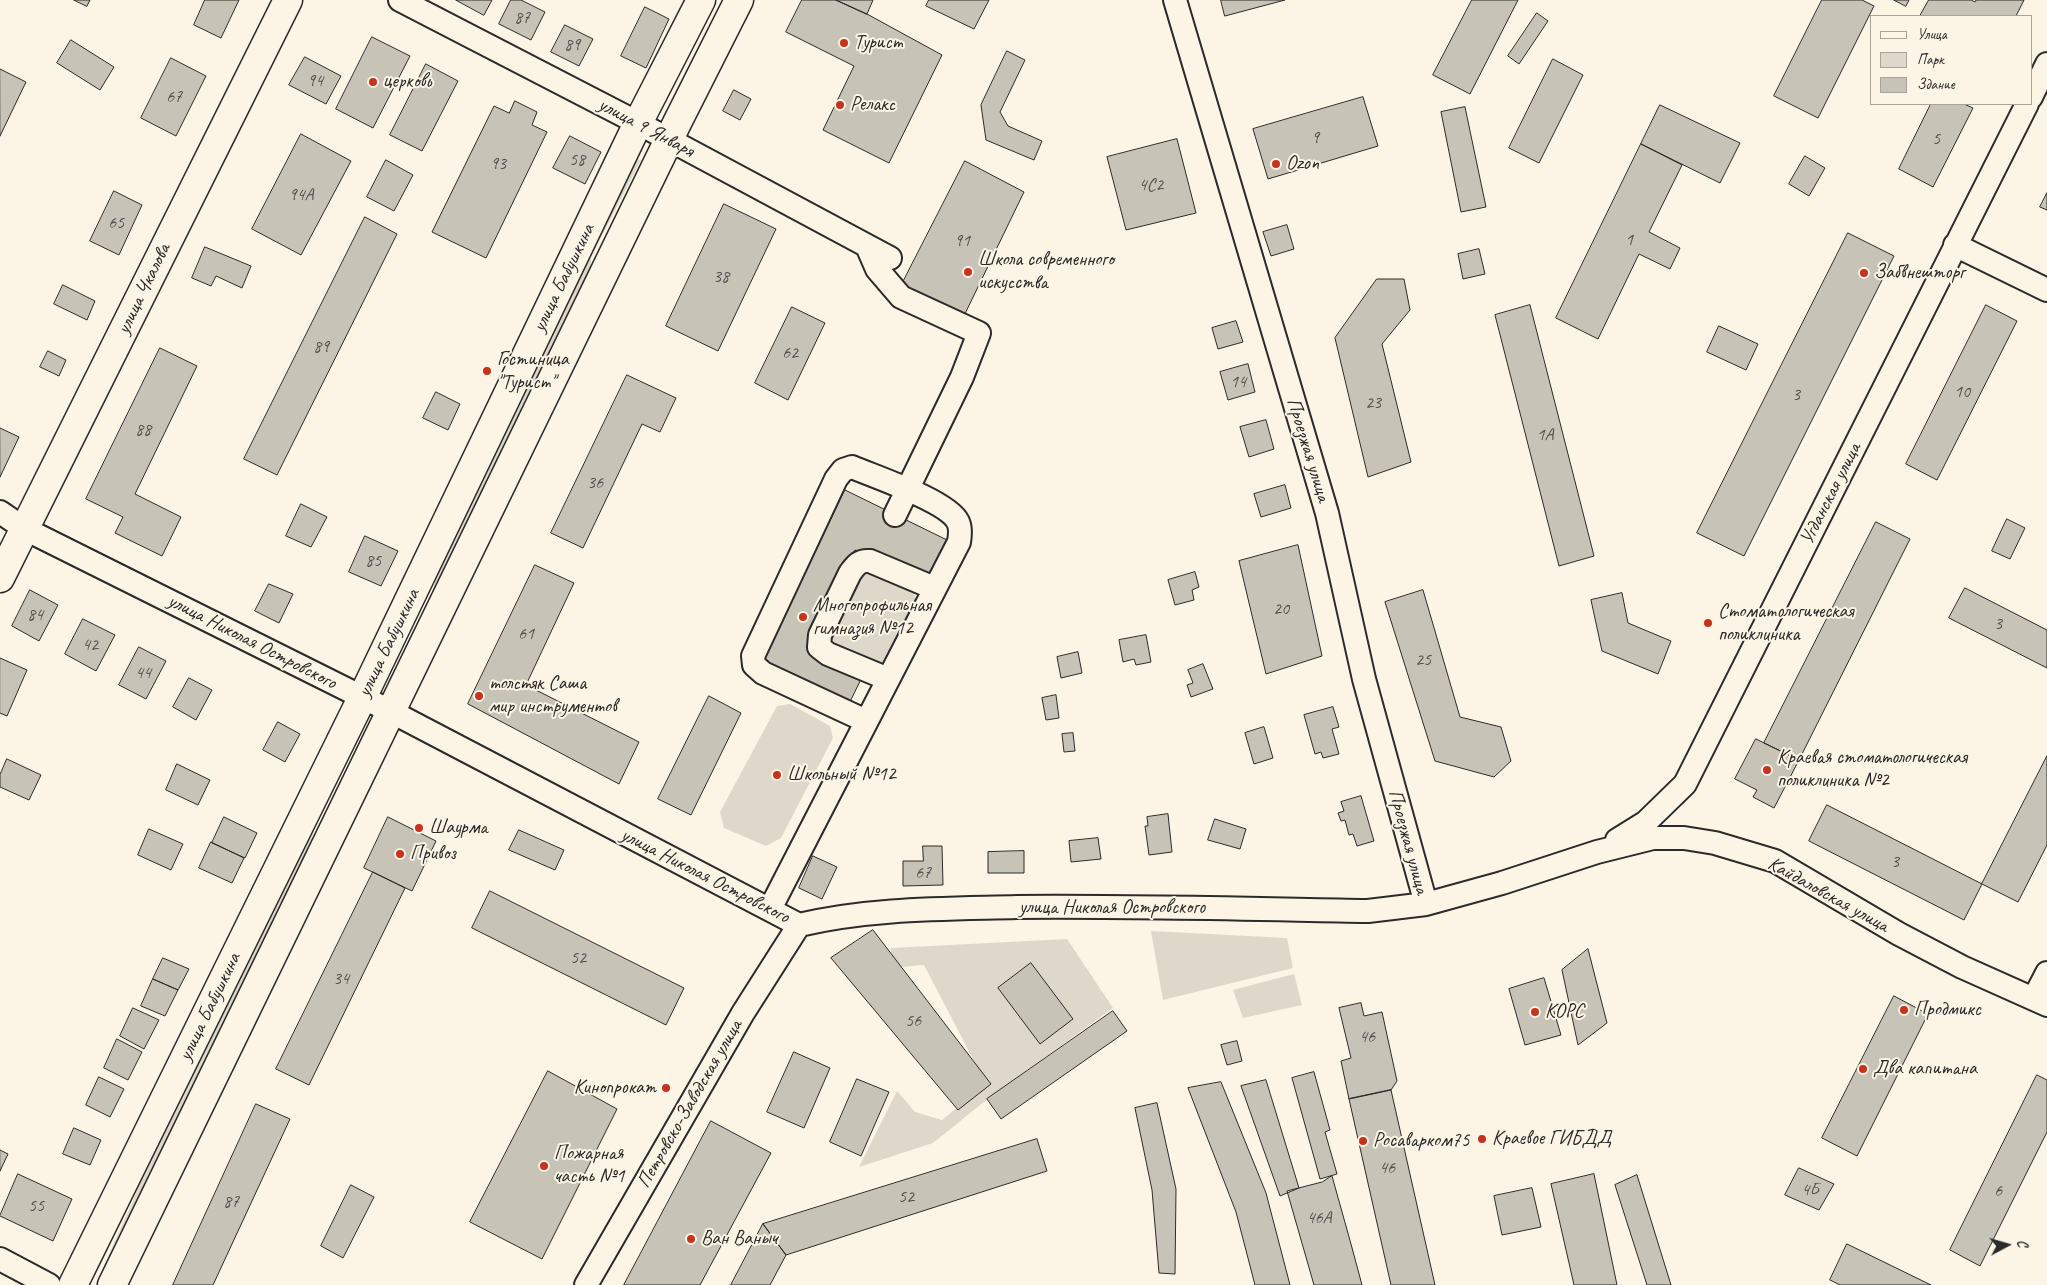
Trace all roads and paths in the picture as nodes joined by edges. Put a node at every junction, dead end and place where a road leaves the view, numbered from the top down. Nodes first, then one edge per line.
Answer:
1 (288, 0) edge
2 (400, 0) edge
3 (701, 0) edge
4 (739, 0) edge
5 (1175, 0) edge
6 (2047, 64) edge
7 (2032, 95) edge
8 (2026, 105) edge
9 (638, 123) junction
10 (669, 139) junction
11 (1956, 245) junction
12 (867, 246) junction
13 (890, 258) dead end
14 (2047, 290) edge
15 (0, 512) edge
16 (896, 515) dead end
17 (25, 529) junction
18 (0, 578) edge
19 (934, 588) junction
20 (888, 679) junction
21 (362, 698) junction
22 (390, 711) junction
23 (866, 721) junction
24 (1597, 852) junction
25 (1426, 904) junction
26 (770, 909) junction
27 (799, 925) junction
28 (2047, 973) edge
29 (2041, 1002) edge
30 (0, 1259) edge
31 (50, 1285) edge
32 (73, 1285) edge
33 (112, 1285) edge
34 (586, 1285) edge

1 - 17 main road, улица Чкалова
2 - 9 street, улица 9 Января
3 - 9 main road, улица Бабушкина
4 - 10 main road, улица Бабушкина
5 - 25 street, Проезжая улица
6 - 7 street
8 - 11 street, Угданская улица
9 - 10 street, улица 9 Января
9 - 21 main road, улица Бабушкина
10 - 12 street, улица 9 Января
10 - 22 main road, улица Бабушкина
11 - 14 street
11 - 24 street, Угданская улица
12 - 13 street, улица 9 Января
12 - 16 street
15 - 17 street, улица Николая Островского
17 - 18 main road, улица Чкалова
17 - 21 street, улица Николая Островского
19 - 20 street
19 - 20 street
19 - 23 street
20 - 23 street
21 - 22 street, улица Николая Островского
21 - 32 main road, улица Бабушкина
22 - 26 street, улица Николая Островского
22 - 33 main road, улица Бабушкина
23 - 26 street
24 - 25 street, улица Николая Островского
24 - 29 street, Кайдаловская улица
25 - 27 street, улица Николая Островского
26 - 27 street, улица Николая Островского
27 - 34 street, Петровско-Заводская улица
28 - 29 street
30 - 31 street

